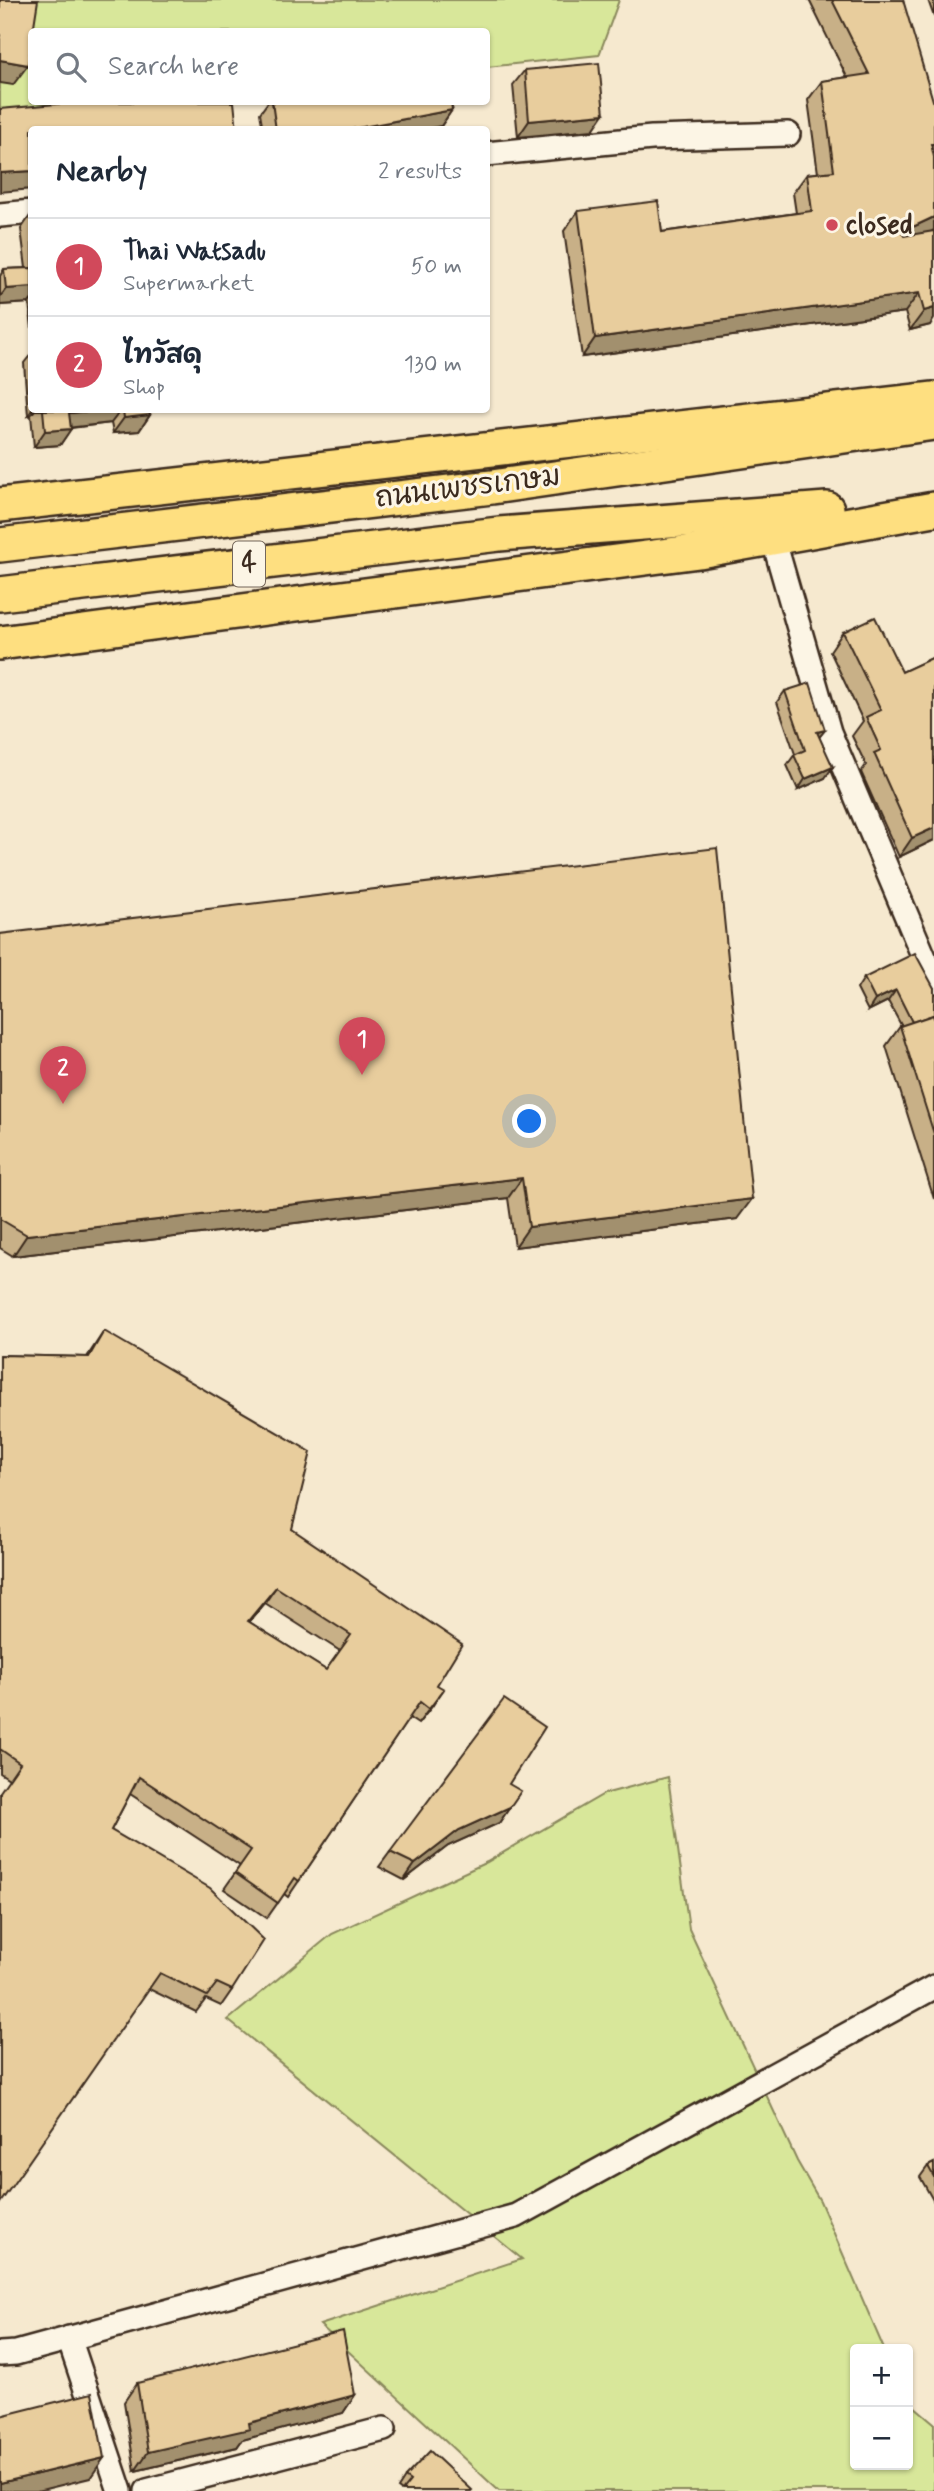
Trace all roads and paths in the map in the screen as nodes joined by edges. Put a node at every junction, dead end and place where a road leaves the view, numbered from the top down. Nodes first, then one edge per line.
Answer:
1 (788, 134) dead end
2 (490, 155) edge
3 (28, 212) edge
4 (0, 215) edge
5 (934, 399) edge
6 (934, 423) edge
7 (934, 500) edge
8 (0, 505) edge
9 (934, 509) edge
10 (773, 538) junction
11 (0, 545) edge
12 (0, 594) edge
13 (0, 643) edge
14 (934, 981) edge
15 (934, 1987) edge
16 (69, 2338) junction
17 (0, 2354) edge
18 (384, 2429) dead end
19 (120, 2491) edge
20 (147, 2491) edge

1 - 2 street
3 - 4 street
5 - 8 highway
6 - 11 highway, ถนนเพชรเกษม / 4
7 - 12 highway, ถนนเพชรเกษม / 4
9 - 10 highway
10 - 13 highway
10 - 14 street
15 - 16 street
16 - 17 street
16 - 19 street
18 - 20 street

